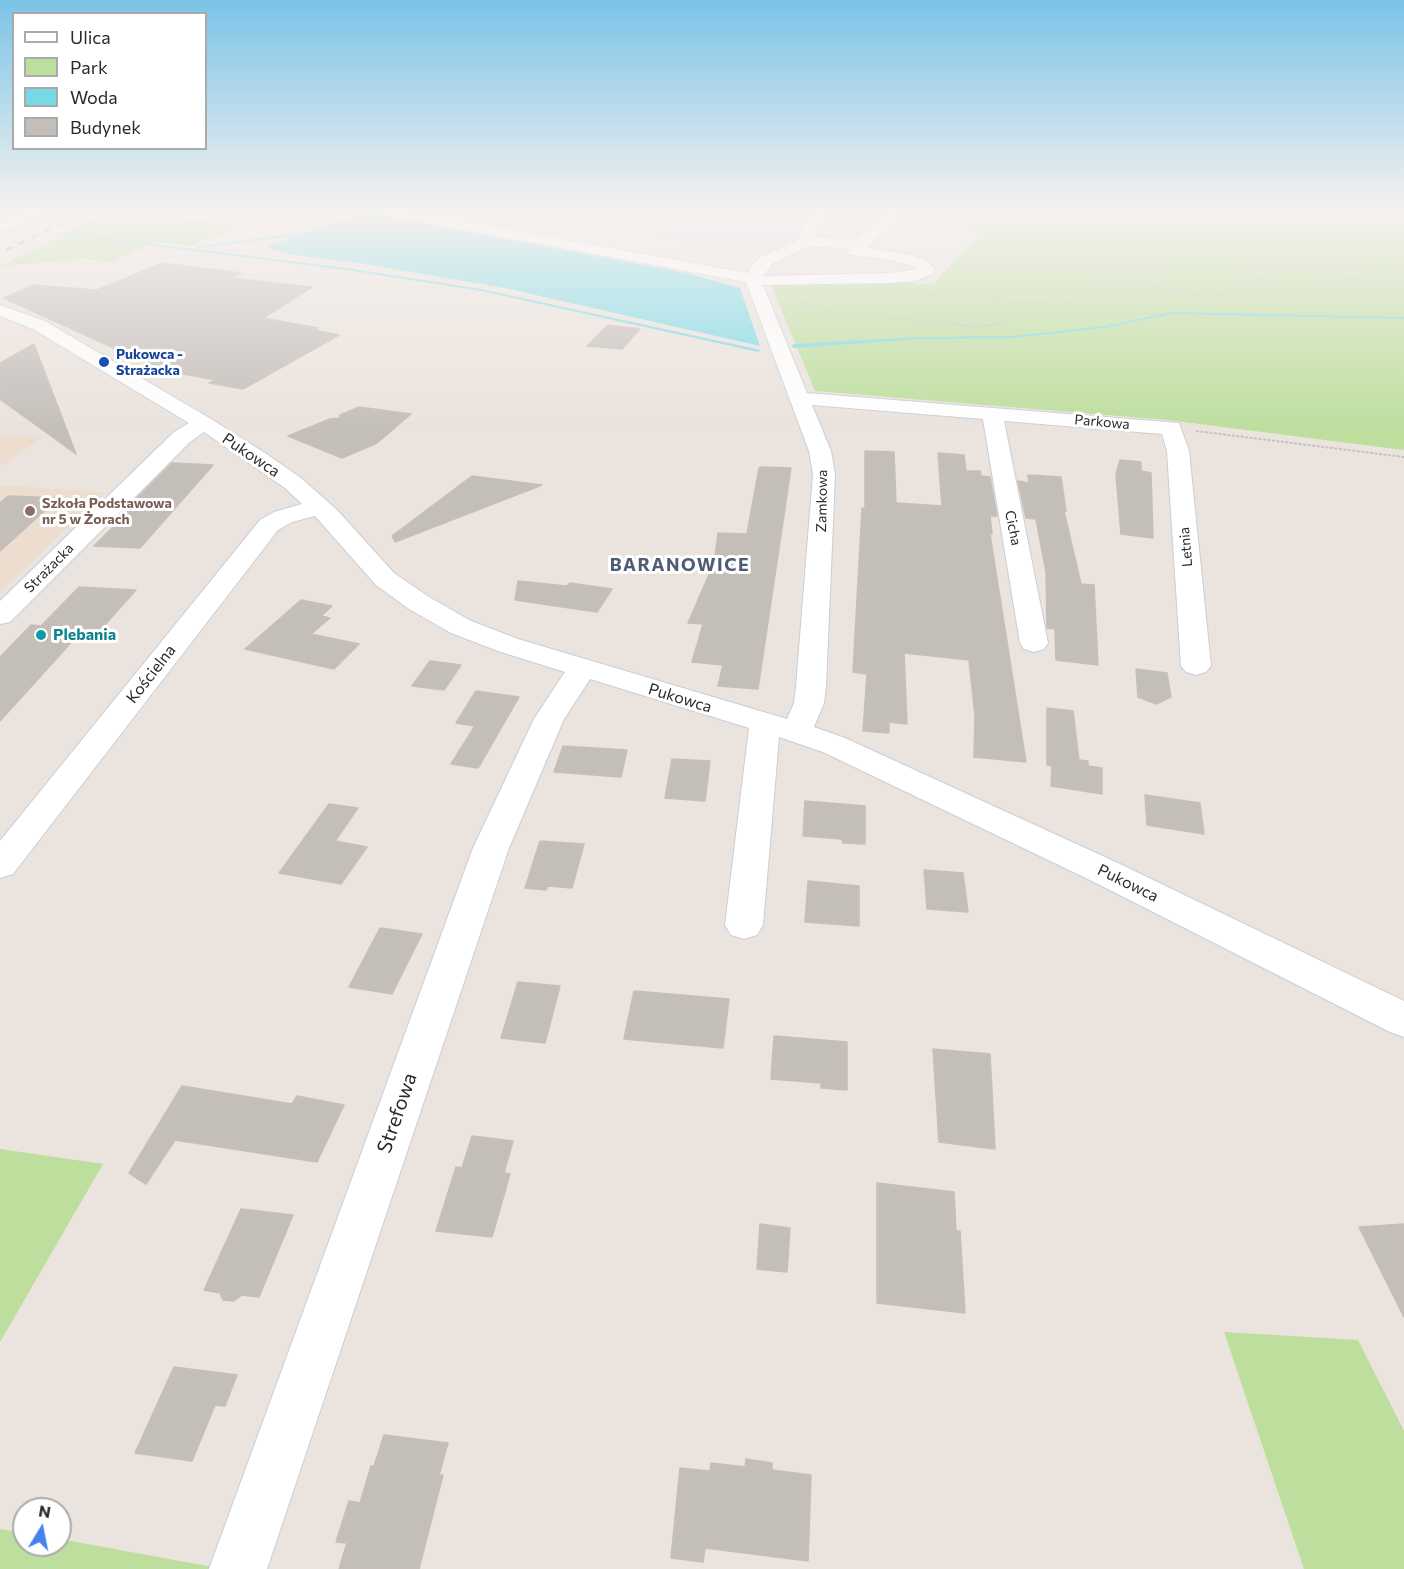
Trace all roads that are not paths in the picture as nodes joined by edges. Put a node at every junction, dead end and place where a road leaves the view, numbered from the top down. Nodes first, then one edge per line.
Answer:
1 (754, 283) edge
2 (0, 310) edge
3 (799, 398) junction
4 (992, 413) junction
5 (204, 423) junction
6 (1171, 428) joint
7 (319, 507) junction
8 (0, 616) edge
9 (1034, 643) dead end
10 (1196, 666) dead end
11 (582, 668) junction
12 (781, 728) junction
13 (0, 865) edge
14 (744, 925) dead end
15 (1404, 1020) edge
16 (238, 1569) edge

1 - 3 street, Zamkowa
2 - 5 street, Pukowca
3 - 4 street, Parkowa
3 - 12 street, Zamkowa
4 - 6 street, Parkowa
4 - 9 street, Cicha
5 - 7 street, Pukowca
5 - 8 street, Strażacka
6 - 10 street, Letnia
7 - 11 street, Pukowca
7 - 13 street, Kościelna
11 - 12 street, Pukowca
11 - 16 street, Strefowa
12 - 14 street, Zamkowa
12 - 15 street, Pukowca

